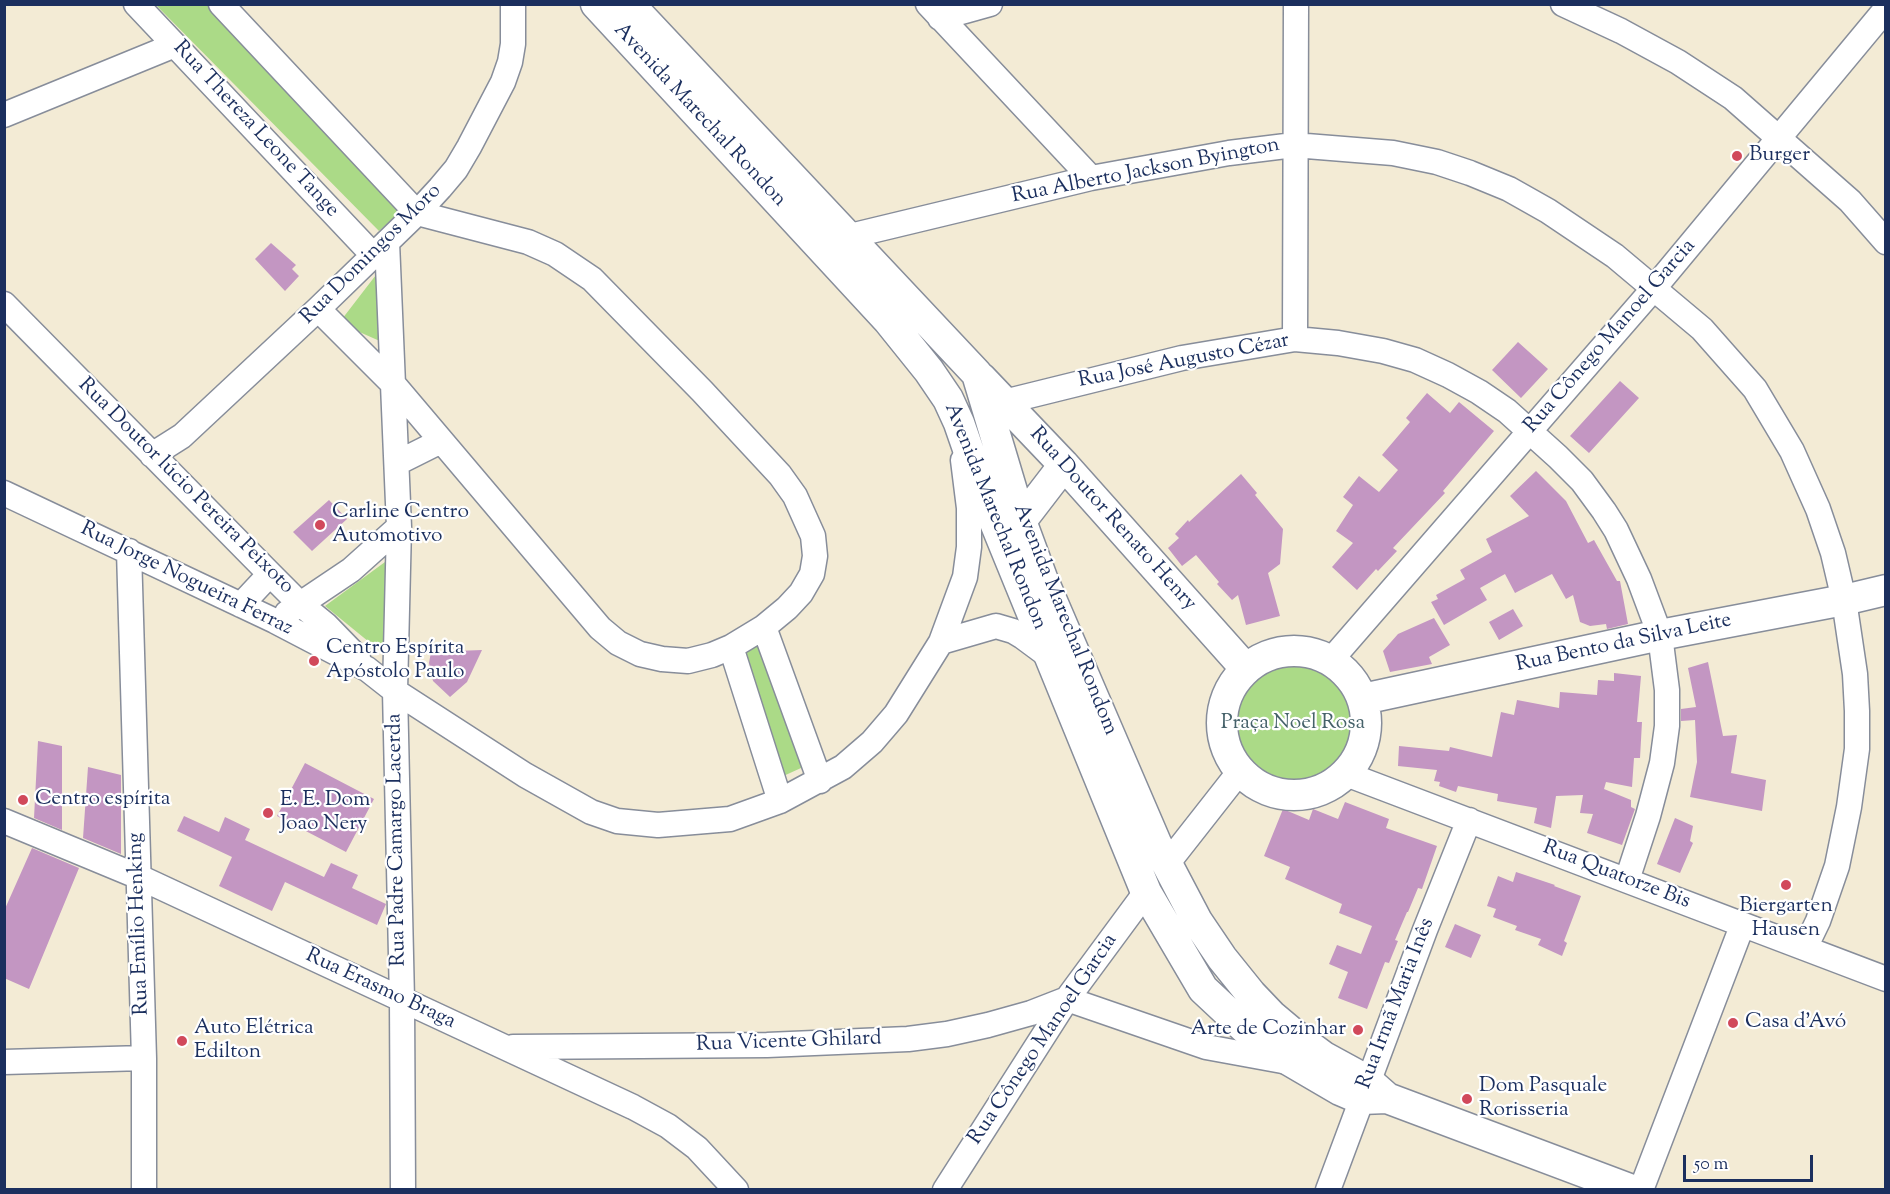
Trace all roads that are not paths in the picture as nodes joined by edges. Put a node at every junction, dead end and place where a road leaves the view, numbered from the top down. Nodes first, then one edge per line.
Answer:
1 (136, 4) edge
2 (221, 4) edge
3 (513, 4) edge
4 (596, 4) edge
5 (629, 4) edge
6 (990, 4) edge
7 (1296, 4) edge
8 (1563, 4) edge
9 (1886, 9) edge
10 (934, 11) edge
11 (175, 45) junction
12 (4, 115) edge
13 (1781, 138) junction
14 (1294, 145) junction
15 (1091, 178) junction
16 (417, 213) junction
17 (846, 237) junction
18 (1886, 242) edge
19 (380, 249) junction
20 (1655, 287) junction
21 (4, 304) edge
22 (318, 309) junction
23 (1295, 339) junction
24 (977, 374) junction
25 (395, 386) junction
26 (1004, 402) junction
27 (959, 423) junction
28 (1530, 431) junction
29 (441, 441) junction
30 (152, 455) junction
31 (397, 463) junction
32 (1064, 465) junction
33 (4, 493) edge
34 (1021, 521) junction
35 (399, 527) junction
36 (129, 551) junction
37 (270, 574) junction
38 (1886, 590) edge
39 (1845, 600) junction
40 (299, 603) junction
41 (241, 605) junction
42 (275, 621) junction
43 (764, 627) junction
44 (1660, 635) junction
45 (941, 642) junction
46 (731, 647) junction
47 (1050, 657) junction
48 (1331, 660) junction
49 (367, 669) junction
50 (1246, 669) junction
51 (396, 692) junction
52 (1363, 699) junction
53 (1240, 771) junction
54 (1346, 774) junction
55 (820, 781) junction
56 (780, 801) junction
57 (1469, 820) junction
58 (4, 821) edge
59 (1167, 864) junction
60 (139, 877) junction
61 (1627, 880) junction
62 (1146, 892) junction
63 (1742, 926) junction
64 (1805, 948) junction
65 (1886, 979) edge
66 (1067, 999) junction
67 (402, 1000) junction
68 (504, 1047) junction
69 (144, 1058) junction
70 (4, 1062) edge
71 (1293, 1063) junction
72 (1372, 1093) junction
73 (144, 1190) edge
74 (403, 1190) edge
75 (736, 1190) edge
76 (945, 1190) edge
77 (1328, 1190) edge
78 (1632, 1190) edge
79 (1641, 1190) edge

1 - 11 street, Rua Thereza Leone Tange
2 - 16 street
3 - 16 street, Rua Domingos Moro
4 - 27 main road, Avenida Marechal Rondon
5 - 17 main road, Avenida Marechal Rondom
6 - 10 street
7 - 14 street
8 - 13 street
9 - 13 street, Rua Cônego Manoel Garcia
10 - 15 street
11 - 12 street
11 - 19 street, Rua Thereza Leone Tange
13 - 18 street
13 - 20 street, Rua Cônego Manoel Garcia
14 - 15 street, Rua Alberto Jackson Byington
14 - 20 street, Rua Alberto Jackson Byington
14 - 23 street
15 - 17 street, Rua Alberto Jackson Byington
16 - 19 street, Rua Domingos Moro
16 - 43 street
17 - 24 main road, Avenida Marechal Rondom
19 - 22 street, Rua Domingos Moro
19 - 25 street, Rua Padre Camargo Lacerda
20 - 28 street, Rua Cônego Manoel Garcia
20 - 39 street, Rua Alberto Jackson Byington
21 - 30 street, Rua Doutor lúcio Pereira Peixoto
22 - 25 street
22 - 30 street, Rua Domingos Moro
23 - 26 street, Rua José Augusto Cézar
23 - 28 street, Rua José Augusto Cézar
24 - 26 main road, Rua Doutor Renato Henry
24 - 34 main road, Avenida Marechal Rondom
25 - 29 street
25 - 31 street, Rua Padre Camargo Lacerda
26 - 32 main road, Rua Doutor Renato Henry
27 - 45 street
27 - 47 main road, Avenida Marechal Rondon
28 - 44 street, Rua José Augusto Cézar
28 - 48 street, Rua Cônego Manoel Garcia
29 - 31 street
29 - 46 street
30 - 37 street, Rua Doutor lúcio Pereira Peixoto
31 - 35 street, Rua Padre Camargo Lacerda
32 - 34 main road
32 - 50 main road, Rua Doutor Renato Henry
33 - 36 street, Rua Jorge Nogueira Ferraz
34 - 59 main road, Avenida Marechal Rondom
35 - 40 street
35 - 51 street, Rua Padre Camargo Lacerda
36 - 41 street, Rua Jorge Nogueira Ferraz
36 - 60 street, Rua Emílio Henking
37 - 40 street, Rua Doutor lúcio Pereira Peixoto
37 - 41 street
38 - 39 main road, Rua Bento da Silva Leite
39 - 44 main road, Rua Bento da Silva Leite
39 - 64 street, Rua Alberto Jackson Byington
40 - 42 street
40 - 49 street, Rua Doutor lúcio Pereira Peixoto
41 - 42 street, Rua Jorge Nogueira Ferraz
42 - 49 street, Rua Jorge Nogueira Ferraz
43 - 46 street
43 - 55 street
44 - 52 main road, Rua Bento da Silva Leite
44 - 61 street, Rua José Augusto Cézar
45 - 47 street
45 - 55 street
46 - 56 street
47 - 62 main road, Avenida Marechal Rondon
48 - 50 main road
48 - 52 main road
49 - 51 street, Rua Jorge Nogueira Ferraz
50 - 53 main road
51 - 56 street
51 - 67 street, Rua Padre Camargo Lacerda
52 - 54 main road
53 - 54 main road
53 - 59 street
54 - 57 street, Rua Quatorze Bis
55 - 56 street
57 - 61 street, Rua Quatorze Bis
57 - 72 street, Rua Irmã Maria Inês
58 - 60 street, Rua Erasmo Braga
59 - 72 main road, Avenida Marechal Rondom
60 - 67 street, Rua Erasmo Braga
60 - 69 street, Rua Emílio Henking
61 - 63 street, Rua Quatorze Bis
62 - 66 street, Rua Cônego Manoel Garcia
62 - 71 main road, Avenida Marechal Rondon
63 - 64 street, Rua Quatorze Bis
63 - 79 street
64 - 65 street, Rua Quatorze Bis
66 - 68 street, Rua Vicente Ghilard
66 - 71 street
66 - 76 street, Rua Cônego Manoel Garcia
67 - 68 street, Rua Erasmo Braga
67 - 74 street, Rua Padre Camargo Lacerda
68 - 75 street, Rua Erasmo Braga
69 - 70 street
69 - 73 street, Rua Emílio Henking
71 - 72 main road, Avenida Marechal Rondon
72 - 77 street, Rua Irmã Maria Inês
72 - 78 main road

